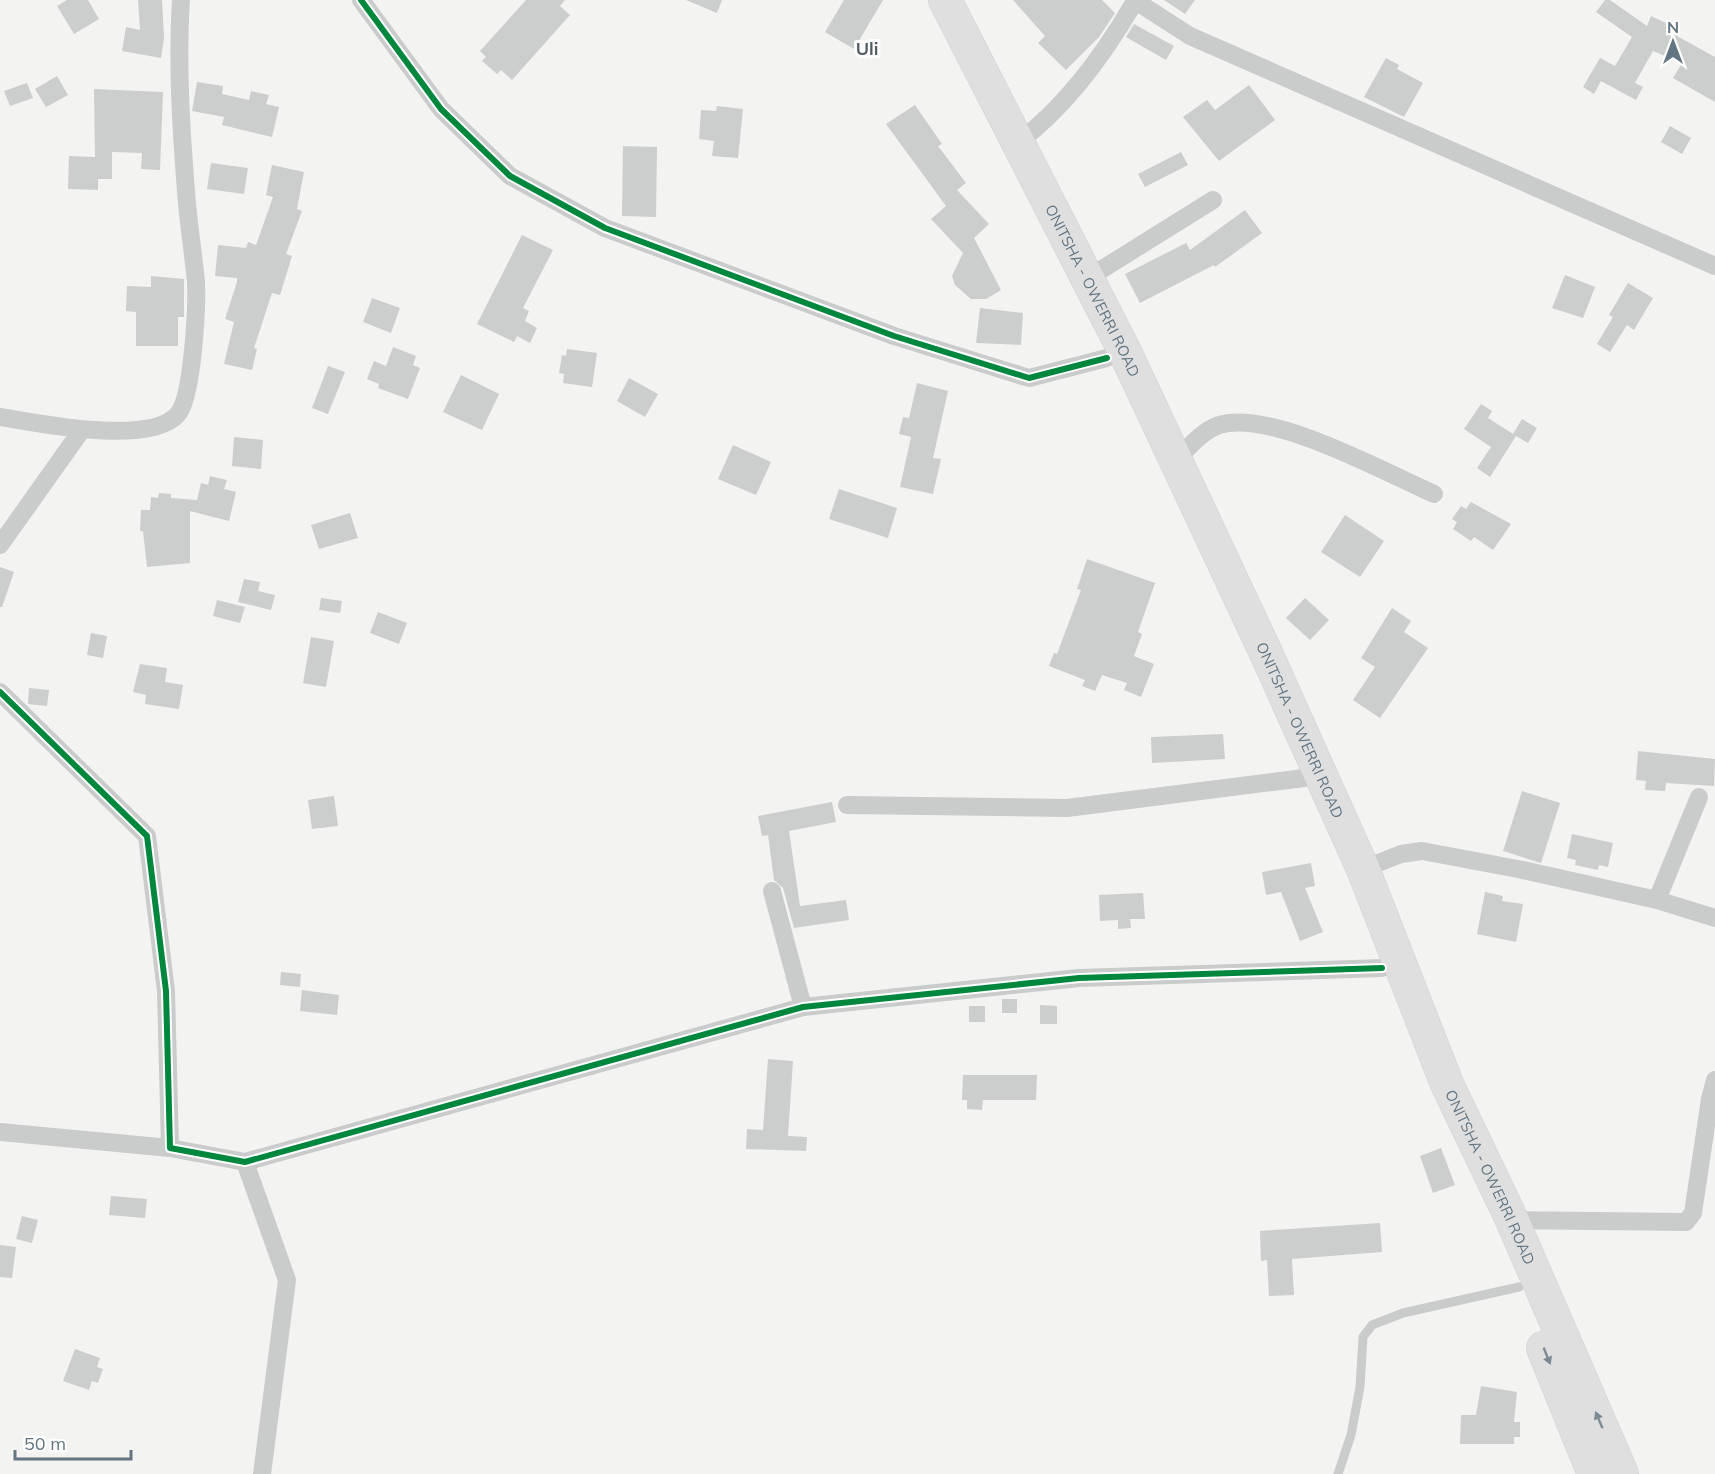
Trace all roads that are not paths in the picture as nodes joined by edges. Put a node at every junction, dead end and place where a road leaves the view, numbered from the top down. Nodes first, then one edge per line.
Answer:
1 (181, 0) edge
2 (361, 0) edge
3 (928, 0) edge
4 (945, 0) edge
5 (1134, 1) edge
6 (1017, 143) junction
7 (1213, 200) dead end
8 (1715, 266) edge
9 (1088, 278) junction
10 (1107, 358) junction
11 (0, 417) edge
12 (81, 431) junction
13 (1176, 459) junction
14 (1434, 494) dead end
15 (0, 545) edge
16 (0, 692) edge
17 (1304, 778) junction
18 (1699, 796) dead end
19 (847, 806) dead end
20 (1363, 868) junction
21 (772, 891) dead end
22 (1657, 900) junction
23 (1715, 918) edge
24 (1382, 968) junction
25 (803, 1007) junction
26 (1715, 1080) edge
27 (0, 1131) edge
28 (170, 1148) junction
29 (245, 1162) junction
30 (1512, 1220) junction
31 (1519, 1287) junction
32 (262, 1474) edge
33 (1338, 1474) edge
34 (1594, 1474) edge
35 (1622, 1474) edge

1 - 12 street
2 - 10 street
3 - 10 highway, ONITSHA - OWERRI ROAD
4 - 6 highway, ONITSHA - OWERRI ROAD
5 - 6 street
5 - 8 street
6 - 9 highway, ONITSHA - OWERRI ROAD
7 - 9 street
9 - 13 highway, ONITSHA - OWERRI ROAD
10 - 17 highway, ONITSHA - OWERRI ROAD
11 - 12 street
12 - 15 street
13 - 14 street
13 - 20 highway, ONITSHA - OWERRI ROAD
16 - 28 street
17 - 19 street
17 - 24 highway, ONITSHA - OWERRI ROAD
18 - 22 street
20 - 22 street
20 - 30 highway, ONITSHA - OWERRI ROAD
21 - 25 street
22 - 23 street
24 - 25 street
24 - 31 highway, ONITSHA - OWERRI ROAD
25 - 29 street
26 - 30 street
27 - 28 street
28 - 29 street
29 - 32 street
35 -> 30 highway, ONITSHA - OWERRI ROAD
31 - 33 lane
31 -> 34 highway, ONITSHA - OWERRI ROAD

